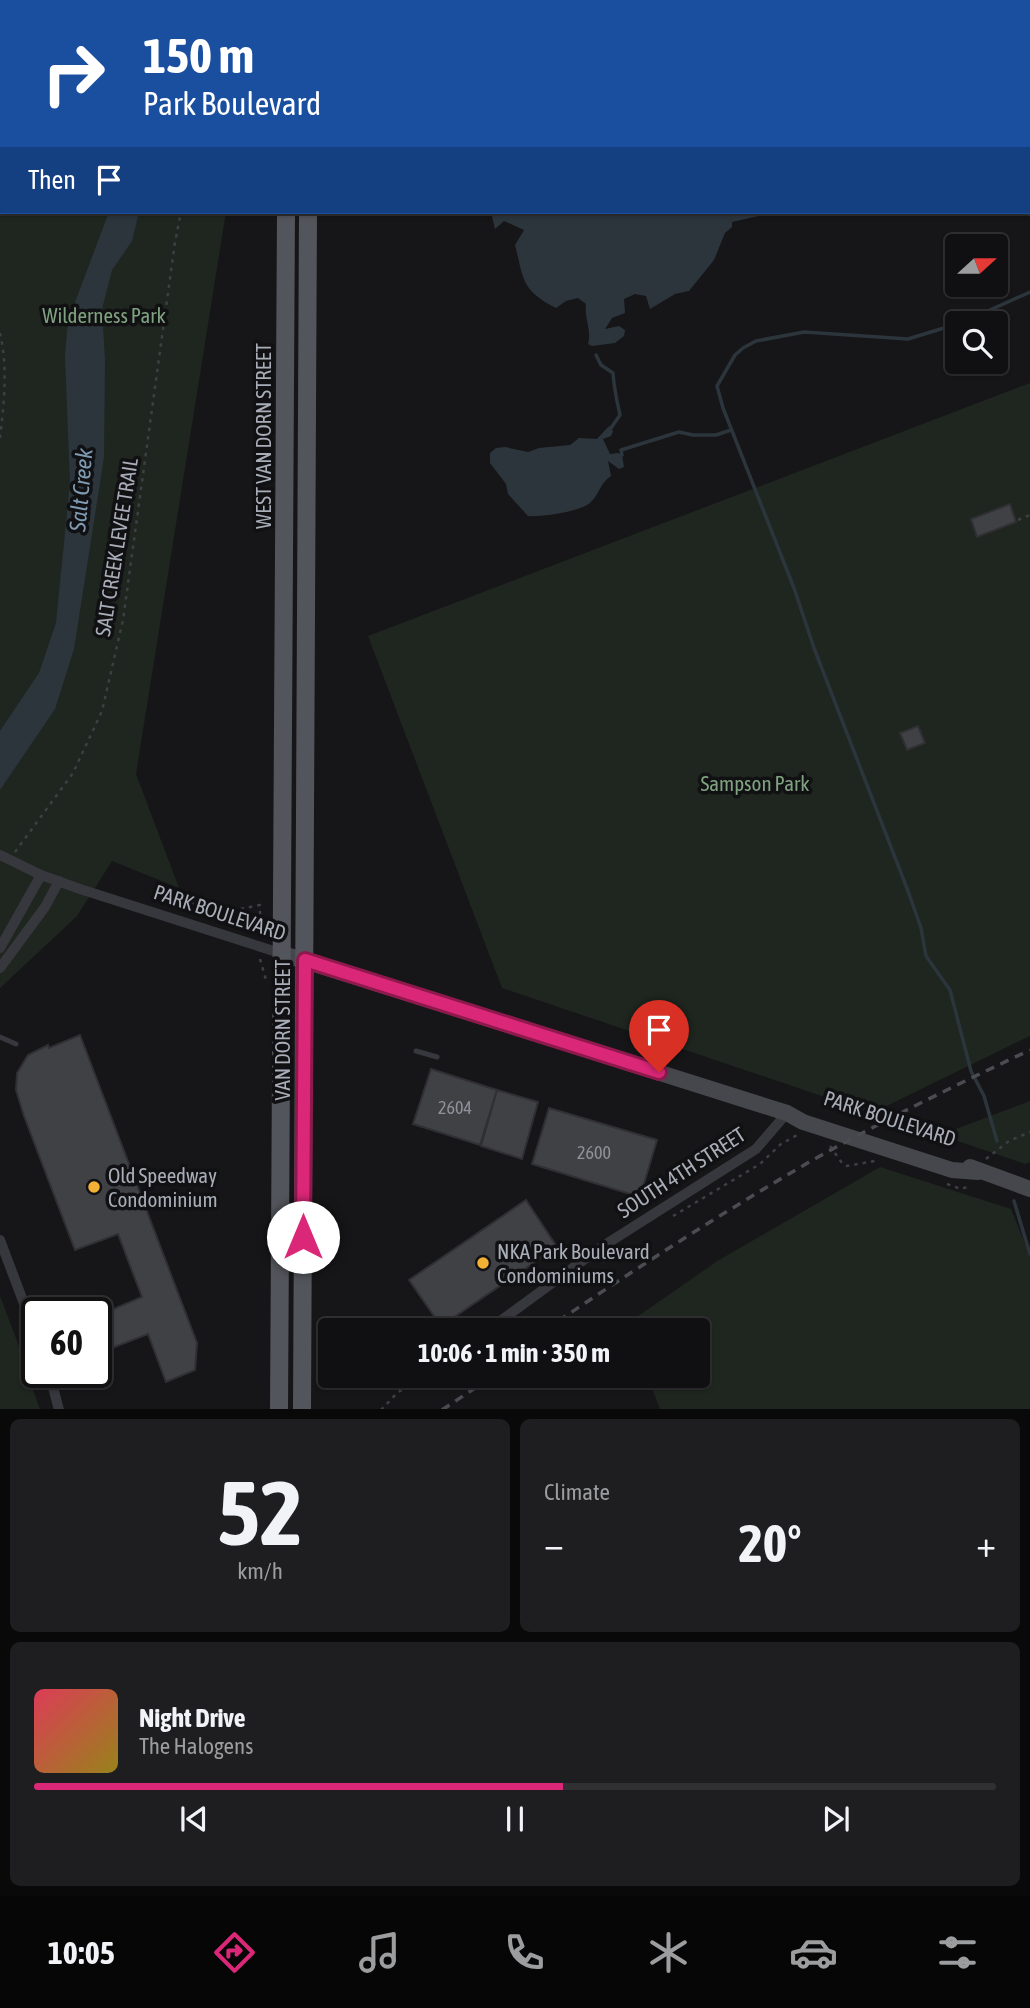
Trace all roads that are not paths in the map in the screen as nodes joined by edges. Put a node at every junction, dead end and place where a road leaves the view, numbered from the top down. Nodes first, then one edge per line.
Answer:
1 (286, 214) edge
2 (308, 214) edge
3 (305, 652) joint
4 (284, 661) joint
5 (5, 858) edge
6 (41, 875) junction
7 (59, 881) junction
8 (0, 948) edge
9 (283, 954) junction
10 (305, 960) junction
11 (0, 968) edge
12 (0, 1037) edge
13 (16, 1044) dead end
14 (416, 1051) dead end
15 (437, 1058) dead end
16 (787, 1113) junction
17 (1030, 1189) edge
18 (0, 1241) edge
19 (21, 1297) edge
20 (504, 1318) edge
21 (53, 1388) edge
22 (59, 1409) edge
23 (279, 1409) edge
24 (302, 1409) edge

1 - 4 main road, WEST VAN DORN STREET
2 - 3 main road, WEST VAN DORN STREET
3 - 10 main road, VAN DORN STREET
4 - 9 main road, VAN DORN STREET
5 - 6 street, PARK BOULEVARD
6 - 7 street, PARK BOULEVARD
6 - 8 street
7 - 9 street, PARK BOULEVARD
7 - 11 street
9 - 10 main road, PARK BOULEVARD
9 - 23 main road, VAN DORN STREET
10 - 16 main road, PARK BOULEVARD
10 - 24 main road, VAN DORN STREET
12 - 13 lane
14 - 15 lane
16 - 17 main road, PARK BOULEVARD
16 - 20 street, SOUTH 4TH STREET
18 - 19 street
21 - 22 street

